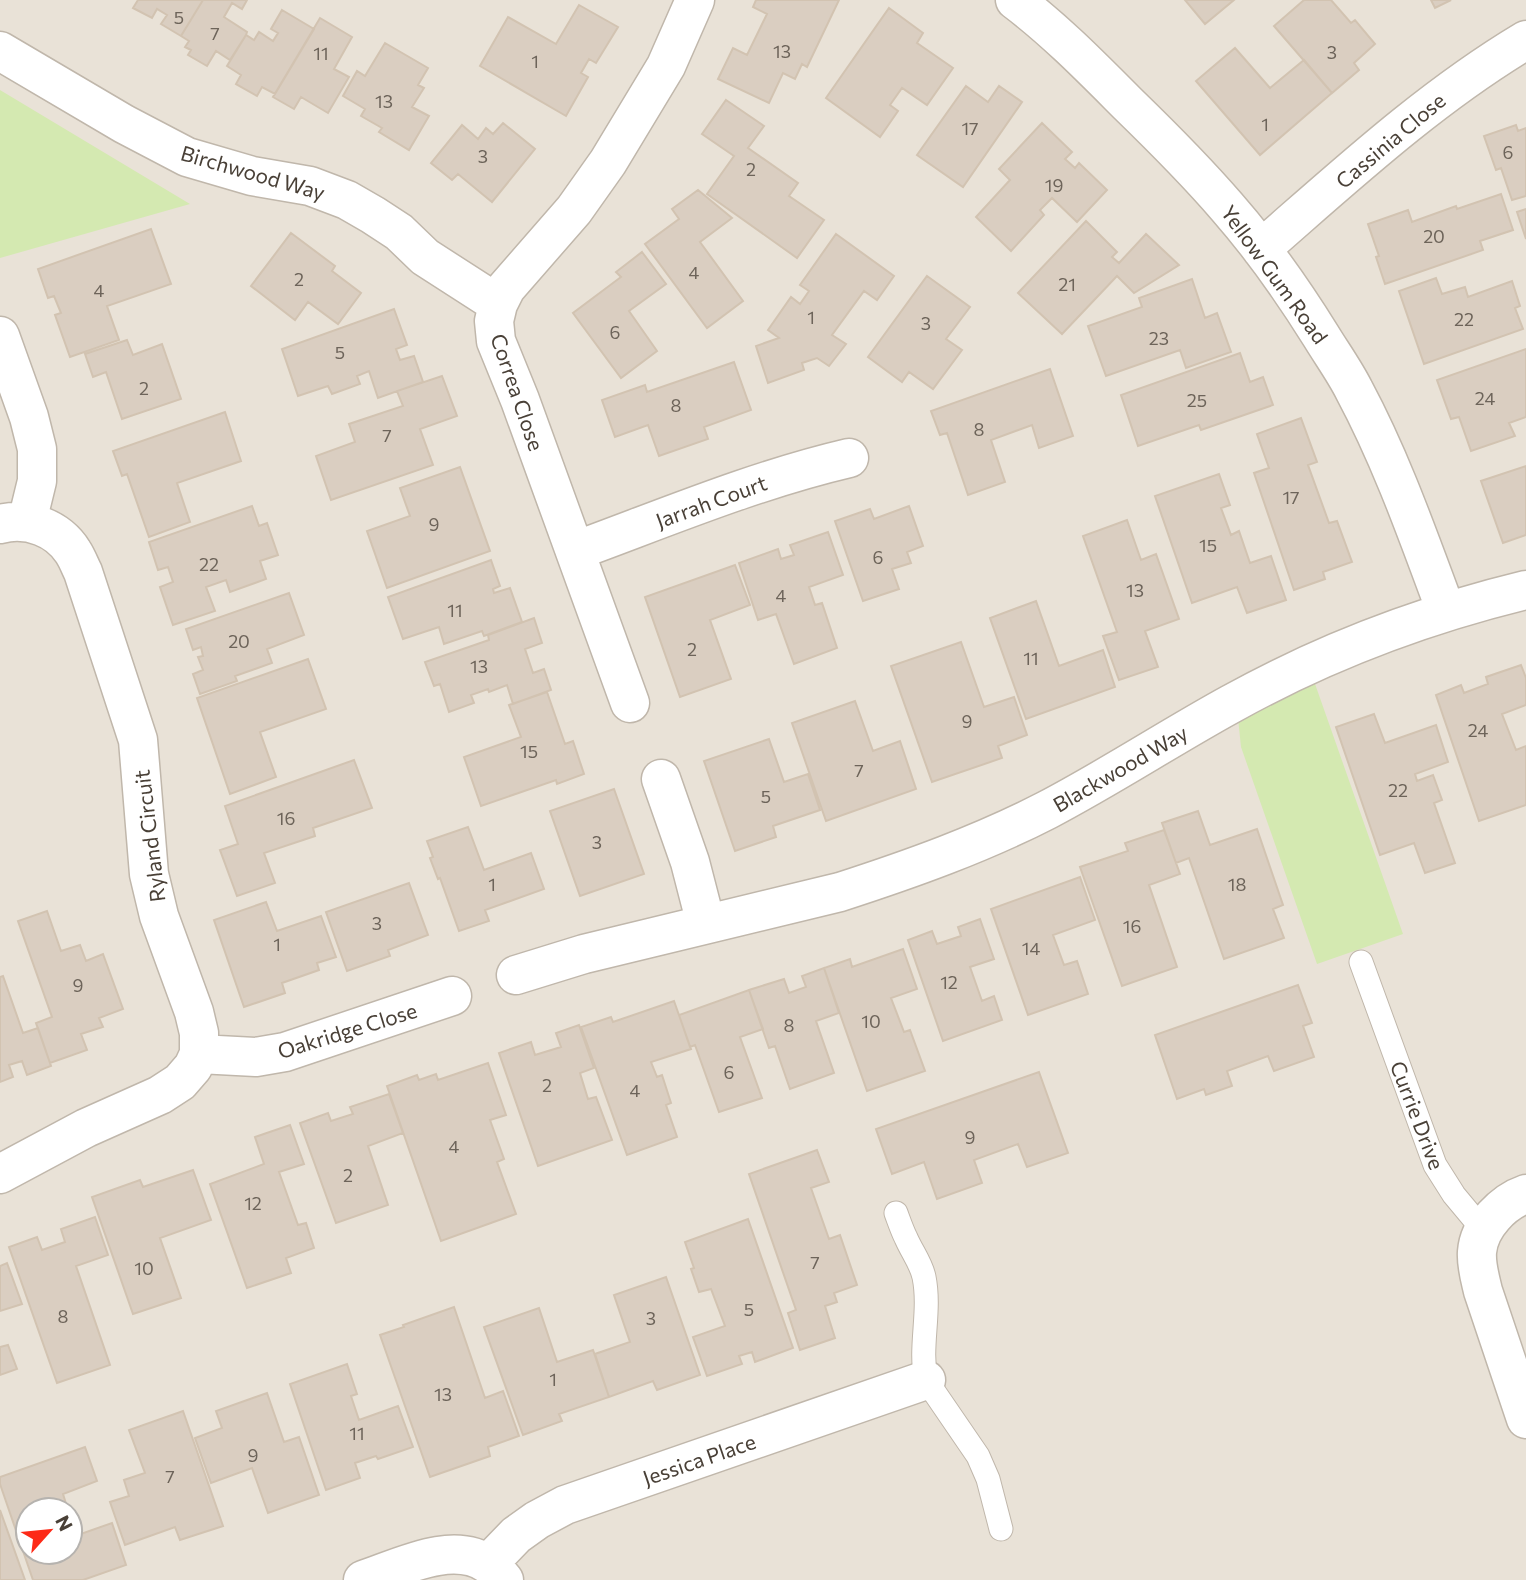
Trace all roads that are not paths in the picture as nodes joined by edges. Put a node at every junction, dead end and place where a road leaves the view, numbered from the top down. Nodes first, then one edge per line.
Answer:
1 (695, 0) edge
2 (1015, 0) edge
3 (1526, 40) edge
4 (0, 51) edge
5 (1261, 249) junction
6 (498, 304) junction
7 (0, 336) edge
8 (849, 458) dead end
9 (13, 523) edge
10 (575, 551) junction
11 (1526, 590) edge
12 (1446, 611) junction
13 (631, 703) dead end
14 (661, 779) dead end
15 (706, 924) junction
16 (1361, 962) dead end
17 (516, 975) dead end
18 (452, 996) dead end
19 (199, 1054) junction
20 (0, 1174) edge
21 (1526, 1194) edge
22 (895, 1213) dead end
23 (1484, 1231) junction
24 (926, 1380) junction
25 (1526, 1419) edge
26 (1001, 1529) dead end
27 (496, 1572) edge
28 (363, 1580) edge

1 - 6 street, Correa Close
2 - 5 street, Yellow Gum Road
3 - 5 street, Cassinia Close
4 - 6 street, Birchwood Way
5 - 12 street, Yellow Gum Road
6 - 10 street, Correa Close
7 - 9 street
8 - 10 street, Jarrah Court
9 - 19 street, Ryland Circuit
10 - 13 street, Correa Close
11 - 12 street, Blackwood Way
12 - 15 street, Blackwood Way
14 - 15 street
15 - 17 street, Blackwood Way
16 - 23 lane, Currie Drive
18 - 19 street, Oakridge Close
19 - 20 street
21 - 23 street
22 - 24 lane
23 - 25 street
24 - 26 lane
24 - 27 street, Jessica Place
27 - 28 street

